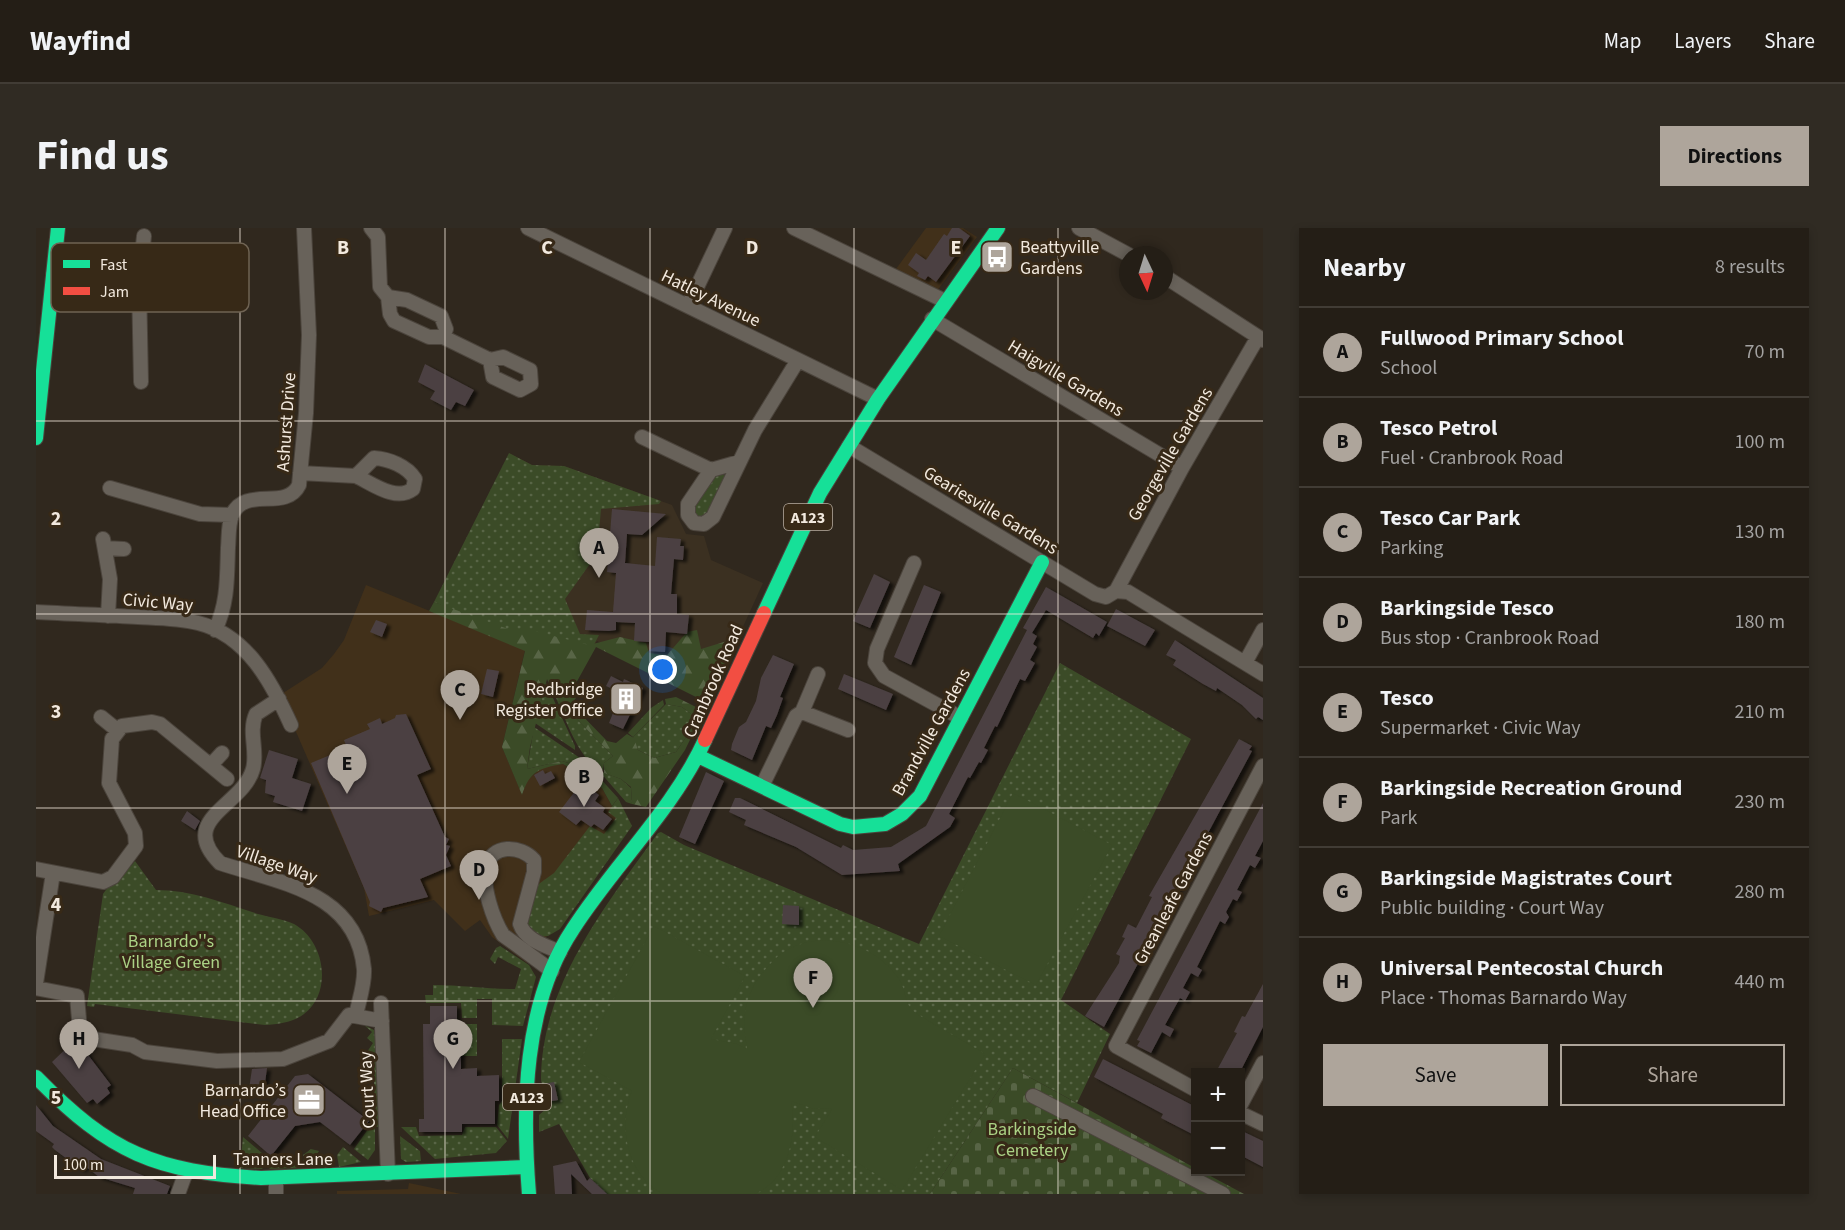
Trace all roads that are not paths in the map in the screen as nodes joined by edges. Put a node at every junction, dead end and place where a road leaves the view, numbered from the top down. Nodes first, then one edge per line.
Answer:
1 (58, 228) edge
2 (304, 228) edge
3 (371, 228) edge
4 (528, 228) edge
5 (724, 228) edge
6 (794, 228) edge
7 (998, 228) edge
8 (1079, 228) edge
9 (144, 236) dead end
10 (56, 243) edge
11 (143, 243) edge
12 (1119, 250) edge
13 (1173, 282) edge
14 (51, 294) edge
15 (388, 297) junction
16 (945, 301) junction
17 (688, 306) junction
18 (140, 312) edge
19 (932, 320) junction
20 (443, 337) junction
21 (1261, 338) edge
22 (490, 360) dead end
23 (798, 360) junction
24 (141, 382) dead end
25 (878, 399) junction
26 (642, 437) dead end
27 (36, 438) edge
28 (849, 446) junction
29 (739, 462) junction
30 (1182, 468) junction
31 (711, 470) junction
32 (300, 473) junction
33 (356, 476) dead end
34 (110, 488) dead end
35 (232, 515) junction
36 (124, 549) dead end
37 (1042, 562) junction
38 (907, 570) dead end
39 (1116, 591) junction
40 (36, 612) edge
41 (108, 616) junction
42 (215, 630) junction
43 (1263, 630) edge
44 (1246, 661) junction
45 (818, 674) dead end
46 (1263, 674) edge
47 (279, 699) junction
48 (802, 712) junction
49 (101, 717) dead end
50 (961, 718) junction
51 (291, 725) dead end
52 (117, 730) junction
53 (848, 730) dead end
54 (222, 753) dead end
55 (698, 756) junction
56 (211, 765) junction
57 (1263, 766) edge
58 (227, 779) dead end
59 (762, 786) junction
60 (36, 869) edge
61 (53, 873) junction
62 (560, 952) junction
63 (552, 971) junction
64 (36, 983) edge
65 (36, 988) edge
66 (381, 1003) dead end
67 (356, 1015) junction
68 (382, 1021) junction
69 (1263, 1063) edge
70 (36, 1077) edge
71 (1191, 1087) edge
72 (1033, 1096) dead end
73 (1245, 1097) edge
74 (1245, 1115) edge
75 (1263, 1124) edge
76 (526, 1167) junction
77 (186, 1172) junction
78 (388, 1174) junction
79 (276, 1178) junction
80 (178, 1194) edge
81 (276, 1194) edge
82 (529, 1194) edge
83 (1223, 1194) edge

1 - 10 street
2 - 32 street, Ashurst Drive
3 - 15 street
4 - 17 street, Hatley Avenue
5 - 17 street
6 - 16 street
7 - 16 street, Cranbrook Road / A123
8 - 12 street
9 - 11 street
13 - 21 street
14 - 27 street
15 - 20 street
15 - 20 street
16 - 19 street, Cranbrook Road / A123
17 - 23 street, Hatley Avenue
18 - 24 street
19 - 25 street, Cranbrook Road / A123
19 - 30 street, Haigville Gardens
20 - 22 street
21 - 30 street, Georgeville Gardens
23 - 25 street, Hatley Avenue
23 - 29 street
25 - 28 street, Cranbrook Road / A123
26 - 31 street
28 - 37 street, Geariesville Gardens
28 - 55 street, Cranbrook Road / A123
29 - 31 street
29 - 31 street
30 - 39 street, Georgeville Gardens
32 - 33 street
32 - 35 street, Ashurst Drive
34 - 35 street
35 - 42 street
36 - 41 street
37 - 39 street, Geariesville Gardens
37 - 50 street, Brandville Gardens
38 - 50 street
39 - 44 street, Geariesville Gardens
40 - 41 street, Civic Way
41 - 42 street, Civic Way
42 - 47 street, Civic Way
43 - 44 street
44 - 46 street, Geariesville Gardens
45 - 48 street
47 - 51 street, Civic Way
47 - 67 street, Village Way
48 - 53 street
48 - 59 street
49 - 52 street
50 - 59 street, Brandville Gardens
52 - 56 street
52 - 61 street
54 - 56 street
55 - 59 street, Brandville Gardens
55 - 62 street, Cranbrook Road / A123
56 - 58 street
57 - 71 street, Greanleafe Gardens
60 - 61 street
61 - 64 street
62 - 63 street, Cranbrook Road / A123
62 - 63 street
63 - 76 street, Cranbrook Road / A123
65 - 67 street
66 - 68 street, Court Way
67 - 68 street
68 - 78 street, Court Way
69 - 73 street
70 - 77 street, Tanners Lane
72 - 83 street
74 - 75 street
76 - 78 street, Tanners Lane
76 - 82 street, A123
77 - 79 street, Tanners Lane
77 - 80 street
78 - 79 street, Tanners Lane
79 - 81 street

